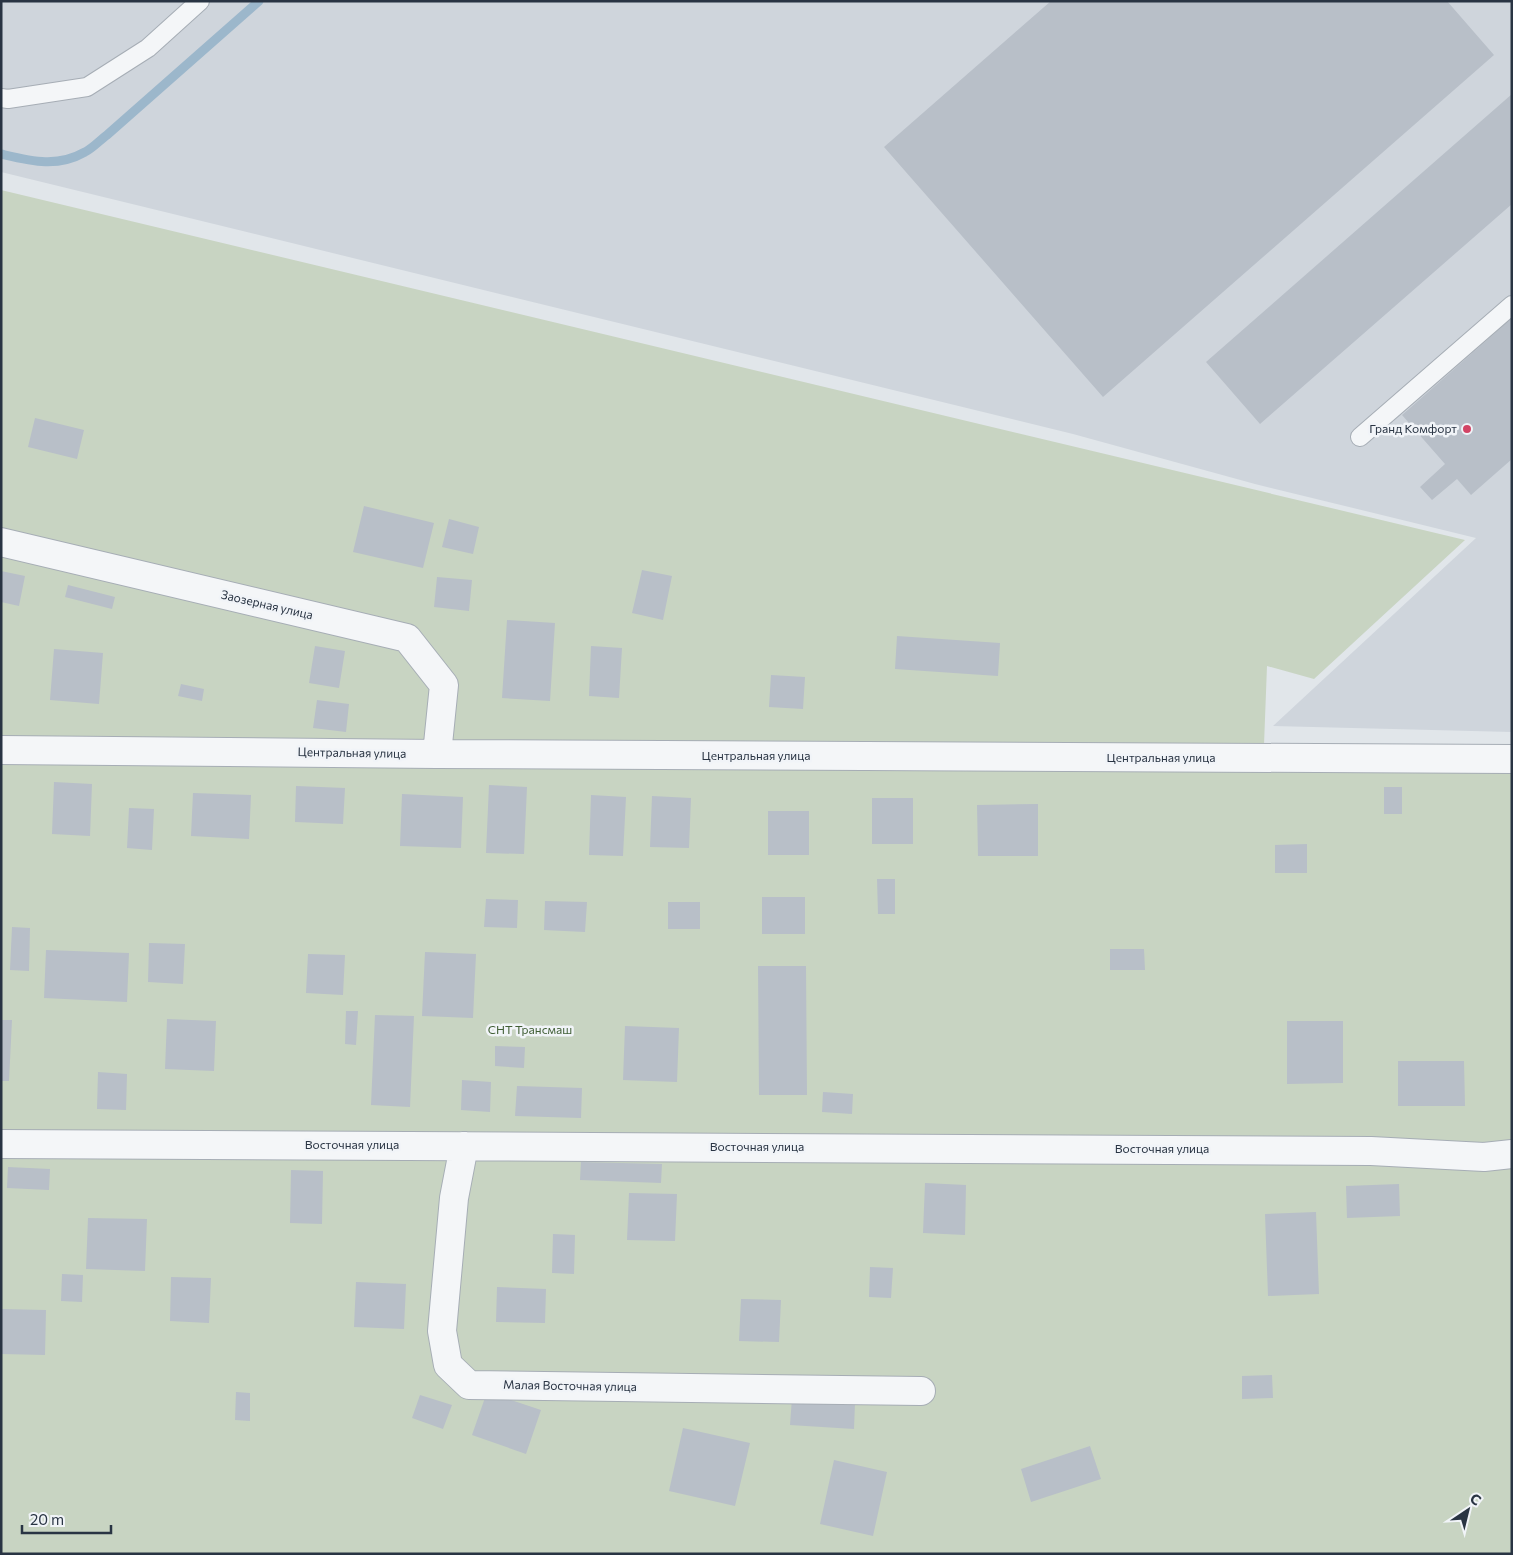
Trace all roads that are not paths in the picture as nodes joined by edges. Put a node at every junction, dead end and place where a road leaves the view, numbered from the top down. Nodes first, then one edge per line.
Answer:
1 (200, 1) edge
2 (1, 98) edge
3 (1512, 305) edge
4 (1360, 437) dead end
5 (1, 542) edge
6 (1, 750) edge
7 (437, 754) junction
8 (1512, 759) edge
9 (1, 1144) edge
10 (464, 1146) junction
11 (1512, 1154) edge
12 (921, 1391) dead end

1 - 2 lane
3 - 4 lane
5 - 7 street, Заозерная улица
6 - 7 street, Центральная улица
7 - 8 street, Центральная улица
9 - 10 street, Восточная улица
10 - 11 street, Восточная улица
10 - 12 street, Малая Восточная улица

